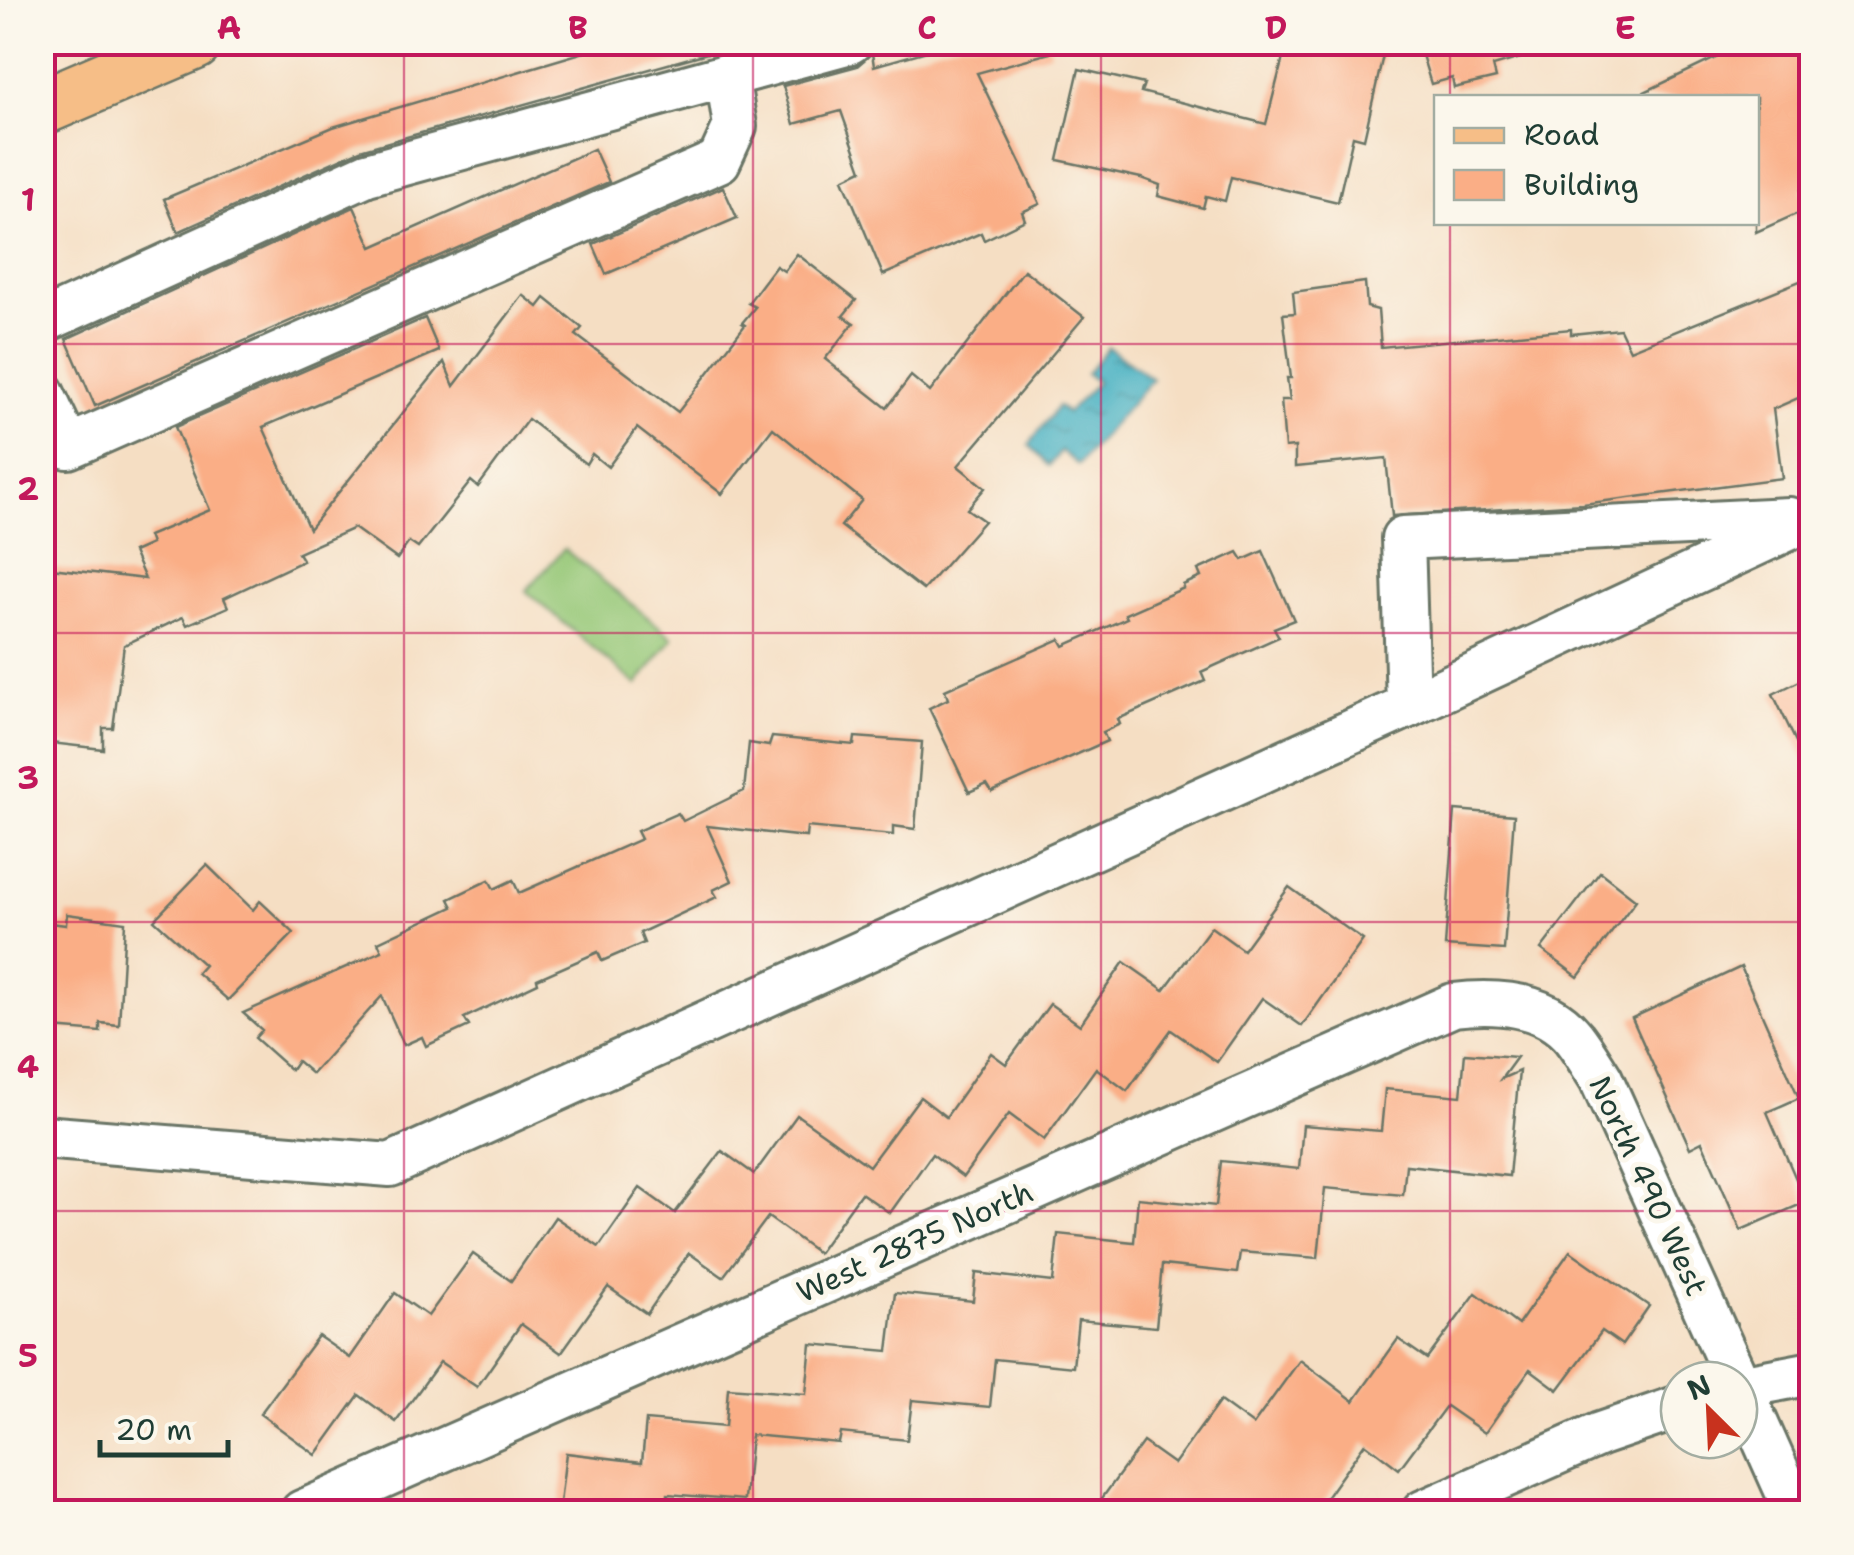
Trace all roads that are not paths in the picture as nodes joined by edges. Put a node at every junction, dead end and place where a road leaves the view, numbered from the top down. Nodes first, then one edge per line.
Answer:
1 (194, 42) edge
2 (850, 42) edge
3 (728, 76) junction
4 (42, 107) edge
5 (42, 322) edge
6 (42, 392) edge
7 (1812, 518) edge
8 (1408, 706) junction
9 (1534, 1010) joint
10 (42, 1136) edge
11 (1728, 1360) edge
12 (1812, 1373) edge
13 (1759, 1381) edge
14 (1659, 1414) edge
15 (1759, 1429) edge
16 (302, 1512) edge
17 (1423, 1512) edge
18 (1796, 1512) edge

1 - 4 main road
2 - 3 street
3 - 5 street
3 - 6 street
7 - 8 street
7 - 8 street
8 - 10 street
9 - 11 street, North 490 West
9 - 16 street, West 2875 North
12 - 13 street
14 - 17 street
15 - 18 street, North 490 West

